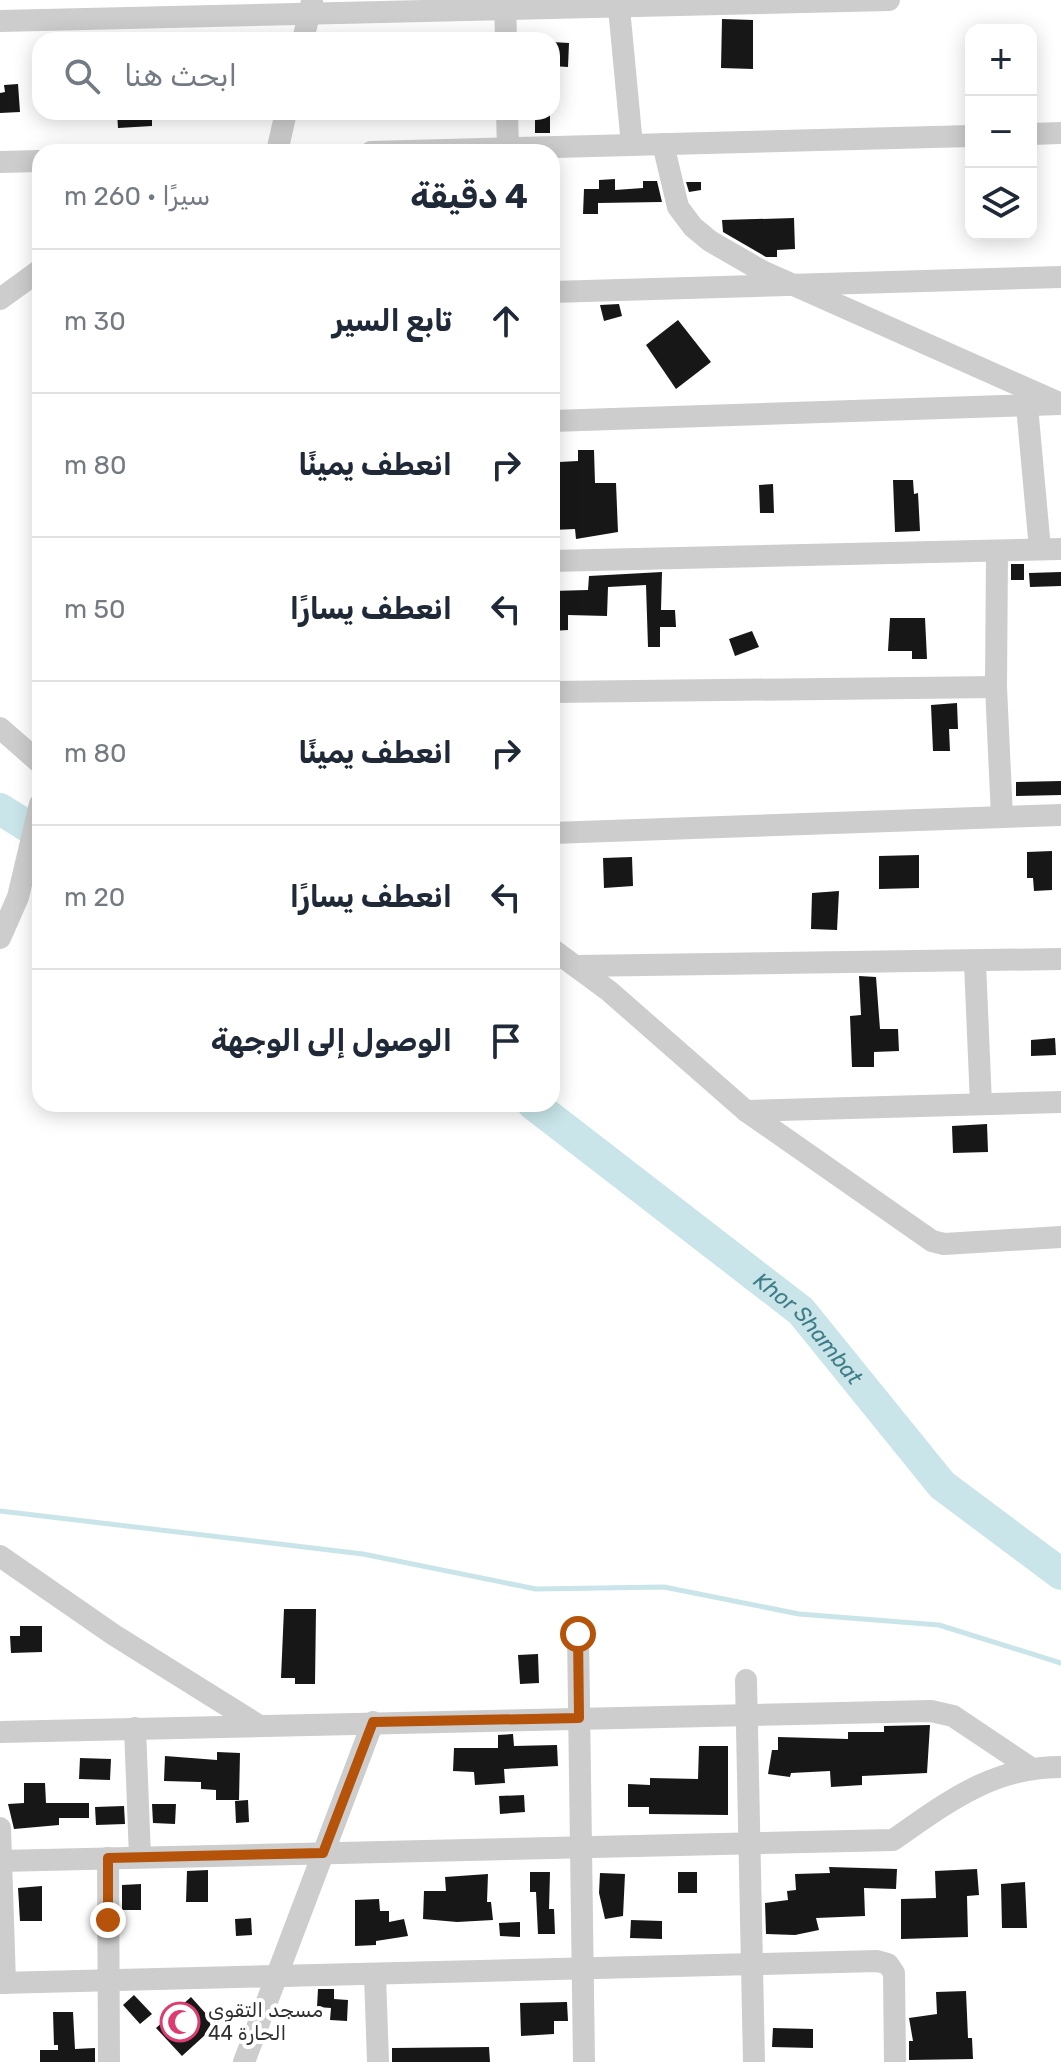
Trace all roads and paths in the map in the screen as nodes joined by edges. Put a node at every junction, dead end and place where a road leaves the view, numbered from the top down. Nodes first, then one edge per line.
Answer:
1 (889, 0) edge
2 (506, 4) edge
3 (310, 6) edge
4 (619, 8) junction
5 (0, 21) edge
6 (305, 32) edge
7 (506, 32) edge
8 (284, 120) edge
9 (507, 120) edge
10 (1061, 133) edge
11 (1037, 134) edge
12 (965, 136) edge
13 (279, 144) edge
14 (508, 144) edge
15 (663, 144) junction
16 (632, 145) junction
17 (560, 147) edge
18 (32, 161) edge
19 (0, 162) edge
20 (32, 276) edge
21 (1061, 277) edge
22 (802, 287) junction
23 (560, 292) edge
24 (0, 299) edge
25 (1060, 404) edge
26 (1027, 406) junction
27 (560, 421) edge
28 (1051, 549) edge
29 (997, 551) junction
30 (560, 561) edge
31 (996, 687) junction
32 (560, 692) edge
33 (0, 728) edge
34 (32, 756) edge
35 (1061, 815) edge
36 (1002, 817) junction
37 (560, 833) edge
38 (32, 838) edge
39 (0, 938) edge
40 (560, 954) edge
41 (1061, 959) edge
42 (975, 963) junction
43 (577, 966) junction
44 (1061, 1102) edge
45 (981, 1104) junction
46 (746, 1111) junction
47 (1061, 1237) edge
48 (0, 1556) edge
49 (578, 1634) dead end
50 (746, 1680) dead end
51 (747, 1715) junction
52 (579, 1718) junction
53 (373, 1722) junction
54 (258, 1725) junction
55 (135, 1728) junction
56 (0, 1732) edge
57 (1029, 1767) junction
58 (1061, 1767) edge
59 (0, 1828) edge
60 (750, 1843) junction
61 (581, 1847) junction
62 (323, 1853) junction
63 (140, 1857) junction
64 (108, 1858) junction
65 (0, 1861) edge
66 (752, 1966) junction
67 (582, 1970) junction
68 (375, 1975) junction
69 (276, 1978) junction
70 (108, 1982) junction
71 (2, 1983) edge
72 (109, 2062) edge
73 (244, 2062) edge
74 (378, 2062) edge
75 (584, 2062) edge
76 (754, 2062) edge
77 (895, 2062) edge

1 - 4 street
2 - 3 street
2 - 4 street
2 - 7 street
3 - 5 street
3 - 6 street
4 - 16 street
8 - 13 street
9 - 14 street
10 - 11 street
12 - 15 street
15 - 16 street
15 - 22 street
16 - 17 street
18 - 19 street
20 - 24 street
21 - 22 street
22 - 23 street
22 - 25 street
25 - 26 street
26 - 27 street
26 - 28 street
28 - 29 street
29 - 30 street
29 - 31 street
31 - 32 street
31 - 36 street
33 - 34 street
35 - 36 street
36 - 37 street
38 - 39 street
40 - 43 street
41 - 42 street
42 - 43 street
42 - 45 street
43 - 46 street
44 - 45 street
45 - 46 street
46 - 47 street
48 - 54 street
49 - 52 street
50 - 51 street
51 - 52 street
51 - 57 street
51 - 60 street
52 - 53 street
52 - 61 street
53 - 54 street
53 - 62 street
54 - 55 street
55 - 56 street
55 - 63 street
57 - 58 street
57 - 60 street
59 - 65 street
60 - 61 street
60 - 66 street
61 - 62 street
61 - 67 street
62 - 63 street
62 - 69 street
63 - 64 street
64 - 65 street
64 - 70 street
65 - 71 street
66 - 67 street
66 - 76 street
66 - 77 street
67 - 68 street
67 - 75 street
68 - 69 street
68 - 74 street
69 - 70 street
69 - 73 street
70 - 71 street
70 - 72 street

